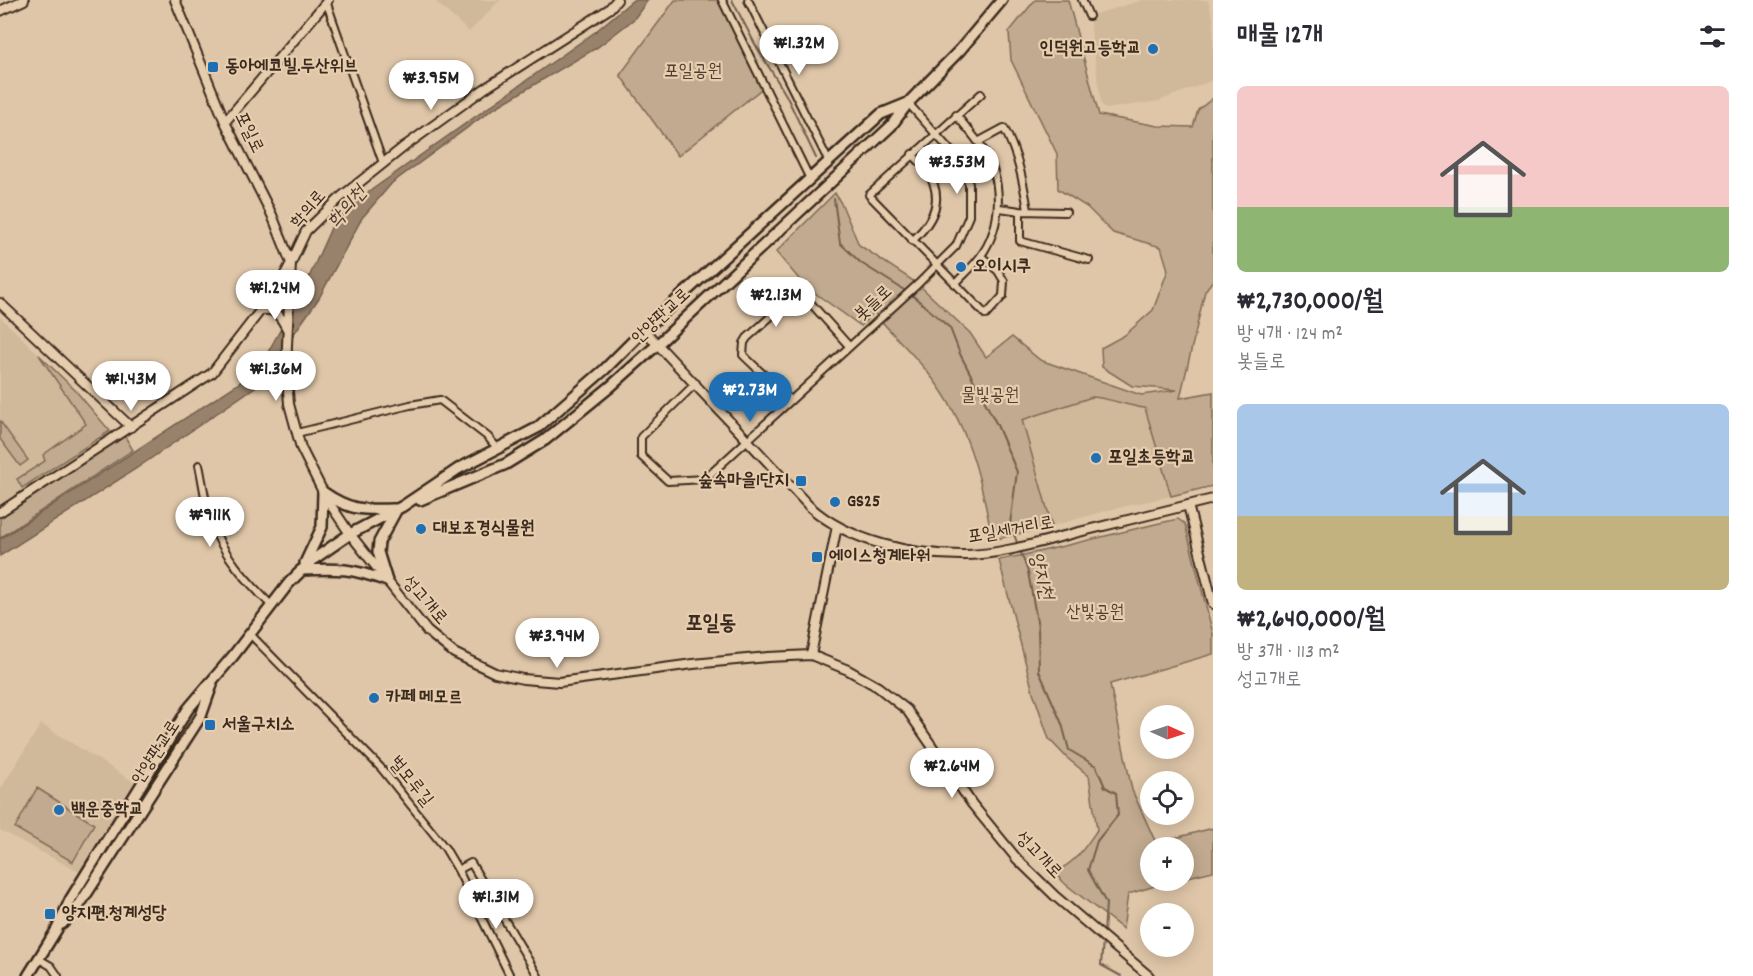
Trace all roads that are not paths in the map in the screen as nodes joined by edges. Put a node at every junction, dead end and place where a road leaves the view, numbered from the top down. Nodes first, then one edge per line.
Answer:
1 (24, 0) edge
2 (175, 0) edge
3 (327, 0) edge
4 (617, 0) edge
5 (722, 0) edge
6 (748, 0) edge
7 (1002, 0) edge
8 (1083, 0) edge
9 (0, 11) edge
10 (1089, 16) dead end
11 (981, 94) dead end
12 (908, 102) junction
13 (956, 115) junction
14 (225, 122) junction
15 (935, 133) junction
16 (978, 142) junction
17 (912, 154) junction
18 (829, 162) junction
19 (383, 163) junction
20 (810, 179) junction
21 (1000, 208) junction
22 (1028, 210) junction
23 (1020, 211) junction
24 (1066, 212) dead end
25 (912, 242) junction
26 (981, 256) junction
27 (1089, 260) dead end
28 (291, 263) junction
29 (938, 266) junction
30 (955, 284) junction
31 (0, 303) edge
32 (265, 309) junction
33 (287, 329) junction
34 (644, 330) junction
35 (658, 344) junction
36 (849, 346) junction
37 (696, 383) junction
38 (790, 400) junction
39 (131, 427) junction
40 (297, 433) junction
41 (749, 441) junction
42 (498, 449) junction
43 (199, 465) dead end
44 (323, 492) junction
45 (1213, 499) edge
46 (1188, 505) junction
47 (400, 507) junction
48 (0, 512) edge
49 (837, 526) junction
50 (350, 534) junction
51 (302, 570) junction
52 (387, 581) junction
53 (1213, 604) edge
54 (271, 605) junction
55 (249, 633) junction
56 (811, 655) junction
57 (215, 677) junction
58 (458, 870) junction
59 (57, 929) junction
60 (39, 959) junction
61 (28, 976) edge
62 (58, 976) edge
63 (510, 976) edge
64 (538, 976) edge
65 (1149, 976) edge

1 - 9 street
2 - 14 street, 포일로
3 - 14 street
3 - 19 street
4 - 19 street, 학의로
5 - 20 street
6 - 18 street
7 - 12 main road, 안양판교로
8 - 10 street
11 - 13 street
12 - 15 street, 봇들로
12 - 18 main road, 안양판교로
12 - 35 main road, 안양판교로
13 - 15 street
13 - 16 street
14 - 28 street, 포일로
15 - 17 street
15 - 29 street, 봇들로
16 - 21 street
16 - 22 street
17 - 25 street
17 - 25 street
18 - 20 main road, 안양판교로
19 - 28 street, 학의로
20 - 34 main road, 안양판교로
21 - 23 street
21 - 26 street
22 - 23 street
22 - 24 street
23 - 27 street
25 - 29 street
26 - 30 street
26 - 30 street
28 - 32 street, 학의로
28 - 33 street, 포일로
29 - 30 street
29 - 36 street, 봇들로
31 - 39 street
32 - 33 street
32 - 39 street, 학의로
33 - 40 street, 포일로
34 - 35 street, 포일세거리로
34 - 42 main road, 안양판교로
35 - 37 street, 포일세거리로
35 - 47 main road, 안양판교로
36 - 38 street, 봇들로
36 - 38 street
37 - 41 street, 포일세거리로
37 - 41 street, 봇들로
38 - 41 street, 봇들로
39 - 48 street, 학의로
40 - 42 street
40 - 44 street
41 - 49 street, 포일세거리로
42 - 47 main road, 안양판교로
43 - 54 street
44 - 47 main road
44 - 50 street
44 - 51 main road
45 - 46 street, 포일세거리로
46 - 49 street, 포일세거리로
46 - 53 street
47 - 50 main road, 안양판교로
47 - 52 main road
49 - 56 street
50 - 51 main road, 안양판교로
50 - 52 street, 성고개로
51 - 52 main road
51 - 54 main road, 안양판교로
52 - 56 street, 성고개로
54 - 55 main road, 안양판교로
55 - 57 main road, 안양판교로
55 - 58 street, 벌모루길
56 - 65 street, 성고개로
57 - 59 main road, 안양판교로
57 - 59 main road, 안양판교로
58 - 63 street, 벌모루길
58 - 64 street
59 - 60 main road, 안양판교로
60 - 61 main road, 안양판교로
60 - 62 street

